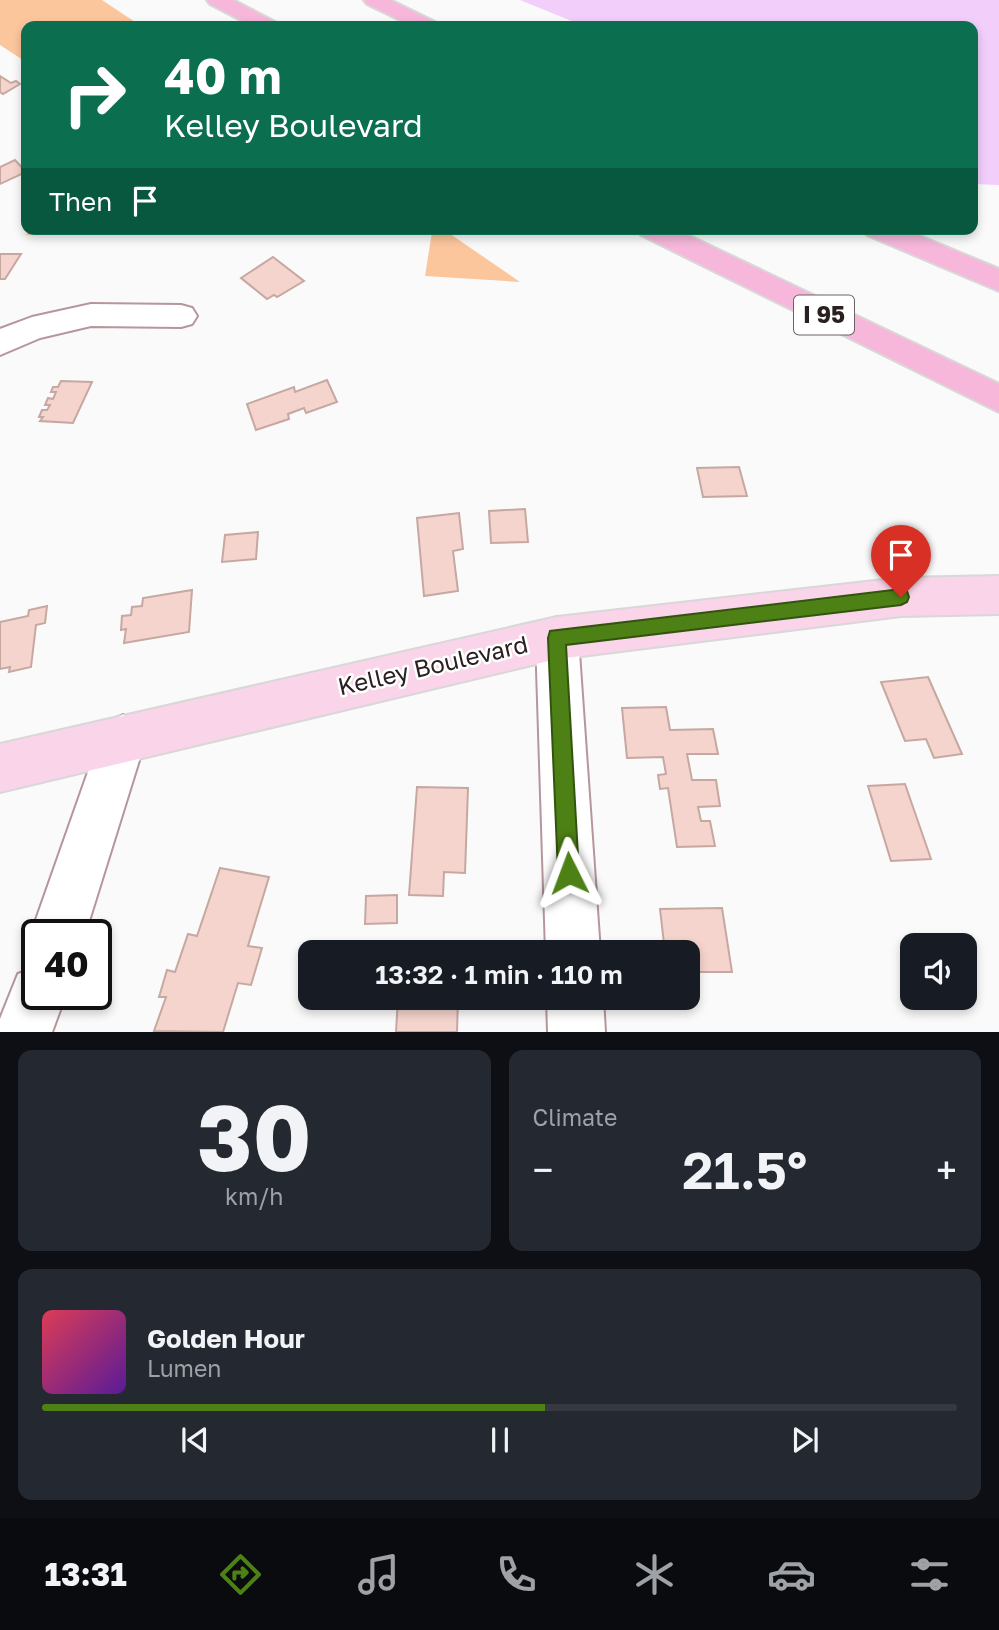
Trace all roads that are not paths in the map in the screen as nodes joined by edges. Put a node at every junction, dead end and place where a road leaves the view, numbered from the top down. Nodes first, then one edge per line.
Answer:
1 (217, 0) edge
2 (226, 0) edge
3 (374, 0) edge
4 (259, 21) edge
5 (261, 21) edge
6 (418, 21) edge
7 (663, 235) edge
8 (891, 235) edge
9 (999, 281) edge
10 (181, 316) dead end
11 (0, 342) edge
12 (999, 399) edge
13 (999, 595) edge
14 (557, 638) junction
15 (123, 738) junction
16 (0, 768) edge
17 (63, 919) edge
18 (572, 940) edge
19 (32, 1010) edge
20 (576, 1010) edge
21 (23, 1031) edge
22 (577, 1031) edge

1 - 4 highway
2 - 5 highway
3 - 6 highway
7 - 12 highway, I 95
8 - 9 highway
10 - 11 street
13 - 14 main road, Kelley Boulevard
14 - 15 main road, Kelley Boulevard
14 - 18 street
15 - 16 main road, Kelley Boulevard
15 - 17 street
19 - 21 street
20 - 22 street

